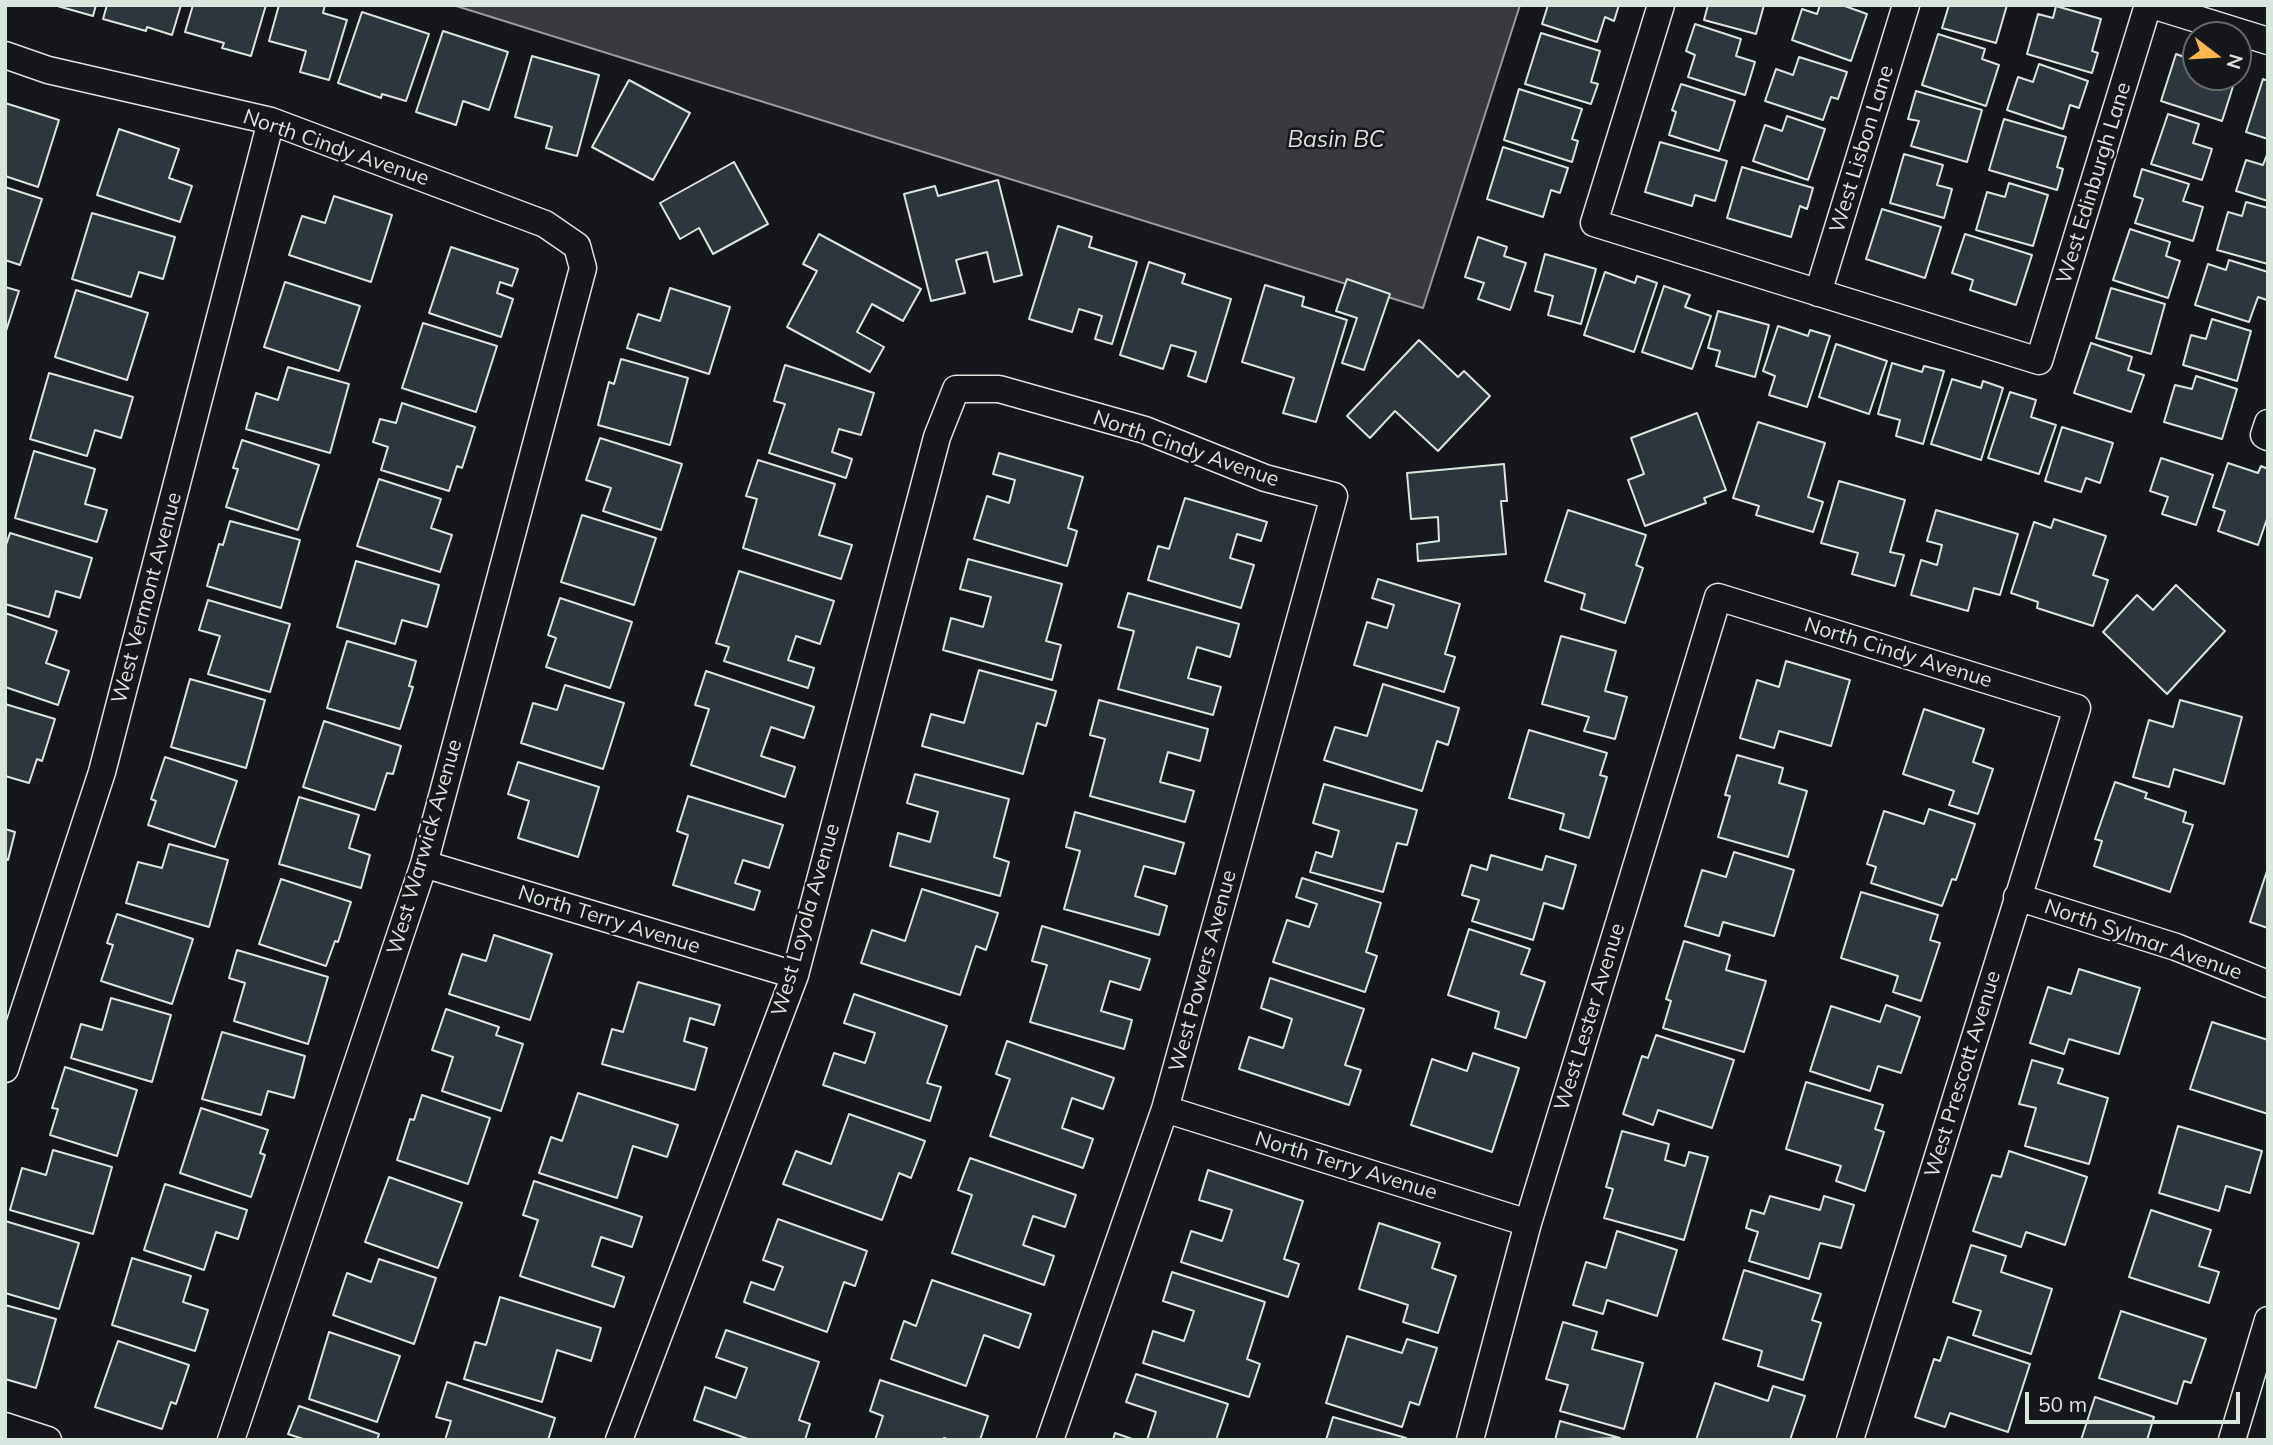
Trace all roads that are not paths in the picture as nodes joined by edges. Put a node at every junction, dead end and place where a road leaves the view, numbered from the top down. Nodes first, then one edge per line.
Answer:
1 (1661, 5) edge
2 (1906, 5) edge
3 (2150, 5) edge
4 (2268, 41) edge
5 (5, 55) edge
6 (271, 121) junction
7 (577, 246) joint
8 (1818, 293) junction
9 (956, 389) joint
10 (1334, 496) joint
11 (1718, 597) joint
12 (2077, 708) joint
13 (424, 864) junction
14 (2017, 897) junction
15 (795, 975) junction
16 (2268, 984) edge
17 (5, 1069) edge
18 (1165, 1109) junction
19 (1528, 1223) junction
20 (2268, 1320) edge
21 (5, 1426) edge
22 (48, 1440) edge
23 (231, 1440) edge
24 (619, 1440) edge
25 (1050, 1440) edge
26 (1470, 1440) edge
27 (1850, 1440) edge
28 (2232, 1440) edge

1 - 8 street
2 - 8 street, West Lisbon Lane
3 - 4 street
3 - 8 street, West Edinburgh Lane
5 - 6 street, North Cindy Avenue
6 - 7 street, North Cindy Avenue
6 - 17 street, West Vermont Avenue
7 - 13 street, West Warwick Avenue
9 - 10 street, North Cindy Avenue
9 - 15 street, West Loyola Avenue
10 - 18 street, West Powers Avenue
11 - 12 street, North Cindy Avenue
11 - 19 street, West Lester Avenue
12 - 14 street, West Prescott Avenue
13 - 15 street, North Terry Avenue
13 - 23 street, West Warwick Avenue
14 - 16 street, North Sylmar Avenue
14 - 27 street, West Prescott Avenue
15 - 24 street, West Loyola Avenue
18 - 19 street, North Terry Avenue
18 - 25 street, West Powers Avenue
19 - 26 street, West Lester Avenue
20 - 28 street
21 - 22 street

